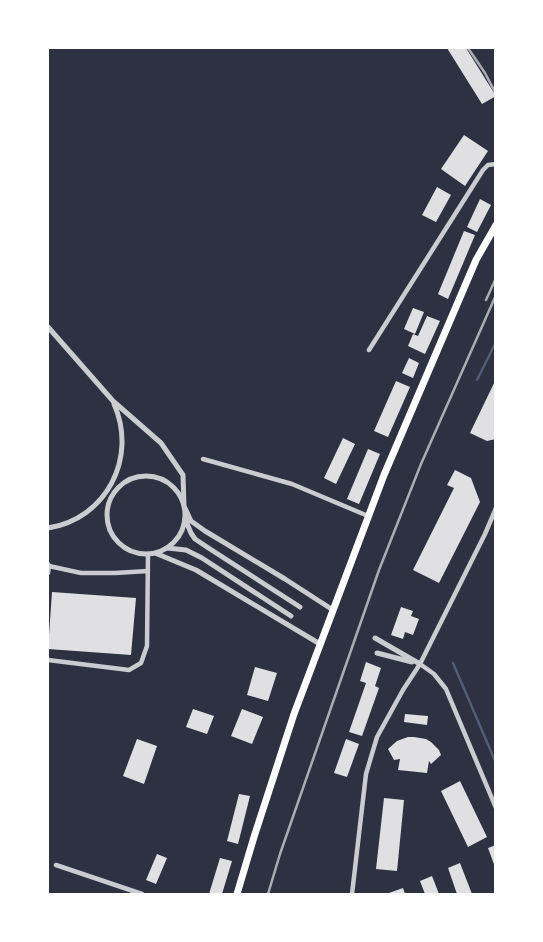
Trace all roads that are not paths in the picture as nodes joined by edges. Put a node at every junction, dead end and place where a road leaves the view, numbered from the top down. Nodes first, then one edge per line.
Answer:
1 (496, 164) edge
2 (496, 225) edge
3 (48, 327) edge
4 (369, 350) dead end
5 (113, 401) junction
6 (203, 459) dead end
7 (130, 479) junction
8 (111, 484) junction
9 (106, 492) junction
10 (184, 506) junction
11 (496, 508) edge
12 (107, 510) junction
13 (368, 516) junction
14 (185, 519) junction
15 (48, 528) edge
16 (167, 548) junction
17 (155, 553) junction
18 (148, 554) junction
19 (48, 566) edge
20 (148, 571) junction
21 (48, 573) edge
22 (300, 606) dead end
23 (333, 610) junction
24 (291, 616) dead end
25 (375, 638) dead end
26 (320, 644) junction
27 (377, 653) dead end
28 (48, 660) edge
29 (420, 664) junction
30 (496, 808) edge
31 (56, 865) dead end
32 (142, 894) edge
33 (237, 894) edge
34 (352, 894) edge

1 - 4 street
2 - 13 main road
3 - 5 street
5 - 8 street
5 - 10 street
6 - 13 street
7 - 8 street
7 - 10 street
7 - 12 street
8 - 9 street
9 - 12 street
9 - 15 street
10 - 14 street
10 - 23 street
11 - 29 street
12 - 18 street
13 - 23 main road
14 - 16 street
14 - 22 street
16 - 17 street
16 - 24 street
17 - 18 street
17 - 26 street
18 - 20 street
19 - 20 street
19 - 21 street
20 - 28 street
23 - 26 main road
25 - 29 street
26 - 33 main road
27 - 29 street
29 - 30 street
29 - 34 street
31 - 32 street

